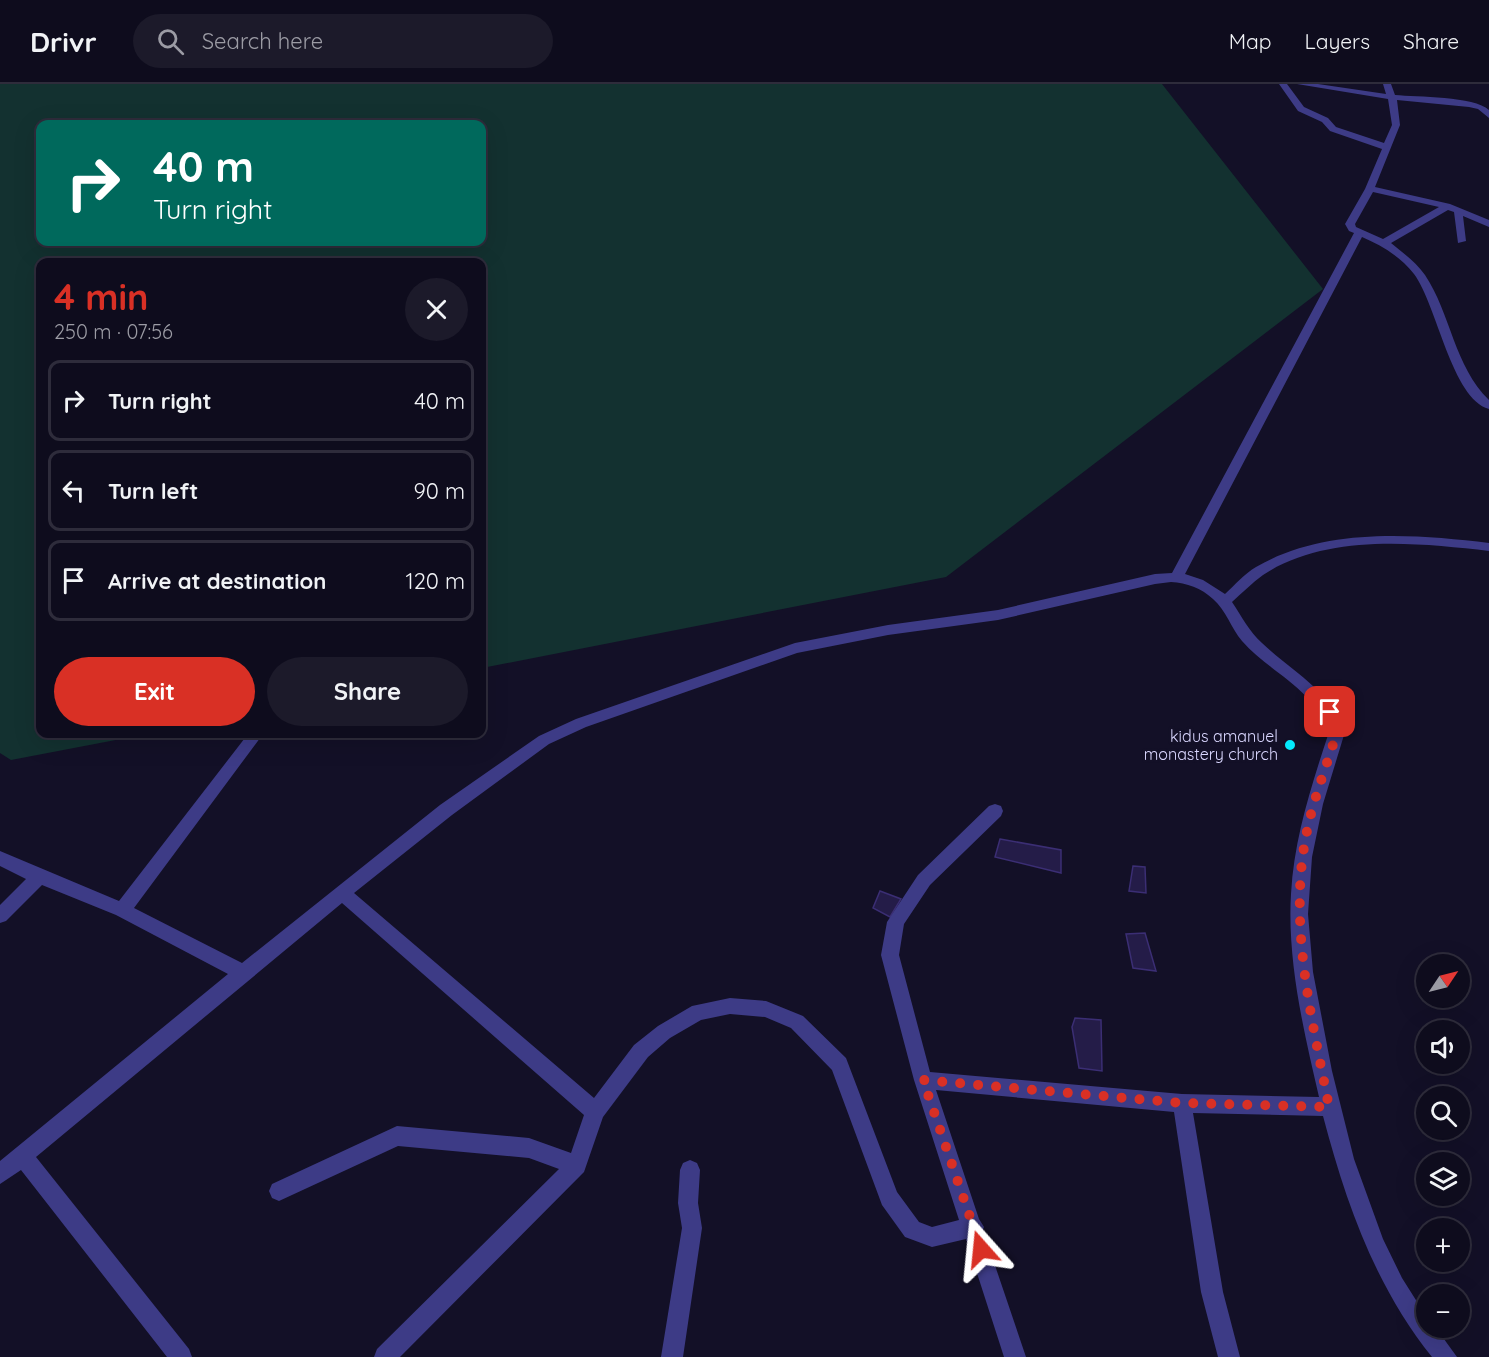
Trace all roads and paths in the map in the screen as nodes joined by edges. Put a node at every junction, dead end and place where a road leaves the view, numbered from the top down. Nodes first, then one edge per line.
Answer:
1 (1283, 84) edge
2 (1301, 84) edge
3 (1387, 84) edge
4 (1391, 97) junction
5 (1489, 115) edge
6 (1386, 147) junction
7 (1370, 189) junction
8 (1447, 206) junction
9 (1458, 213) junction
10 (1489, 224) edge
11 (1359, 233) junction
12 (1461, 241) dead end
13 (1384, 243) junction
14 (1489, 406) edge
15 (1489, 547) edge
16 (1177, 576) junction
17 (1219, 596) junction
18 (253, 738) edge
19 (994, 811) dead end
20 (0, 858) edge
21 (39, 877) junction
22 (343, 894) junction
23 (122, 910) junction
24 (0, 916) edge
25 (243, 973) junction
26 (923, 1080) junction
27 (1182, 1103) junction
28 (1329, 1107) junction
29 (595, 1112) junction
30 (24, 1157) junction
31 (577, 1165) junction
32 (690, 1170) dead end
33 (0, 1174) edge
34 (279, 1191) dead end
35 (974, 1227) junction
36 (181, 1357) edge
37 (385, 1357) edge
38 (672, 1357) edge
39 (1016, 1357) edge
40 (1229, 1357) edge
41 (1446, 1357) edge

1 - 6 street
2 - 4 street
3 - 4 street
4 - 5 street
4 - 6 street
6 - 7 street
7 - 8 street
7 - 11 street
8 - 9 street
8 - 13 street
9 - 10 street
9 - 12 street
11 - 13 street
11 - 16 street
13 - 14 street
15 - 17 street
16 - 17 street
16 - 22 street
17 - 28 street
18 - 23 street
19 - 26 street
20 - 21 street
21 - 23 street
21 - 24 street
22 - 25 street
22 - 29 street
23 - 25 street
25 - 30 street
26 - 27 street
26 - 35 street
27 - 28 street
27 - 40 street
28 - 41 street
29 - 31 street
29 - 35 street
30 - 33 street
30 - 36 street
31 - 34 street
31 - 37 street
32 - 38 street
35 - 39 street

